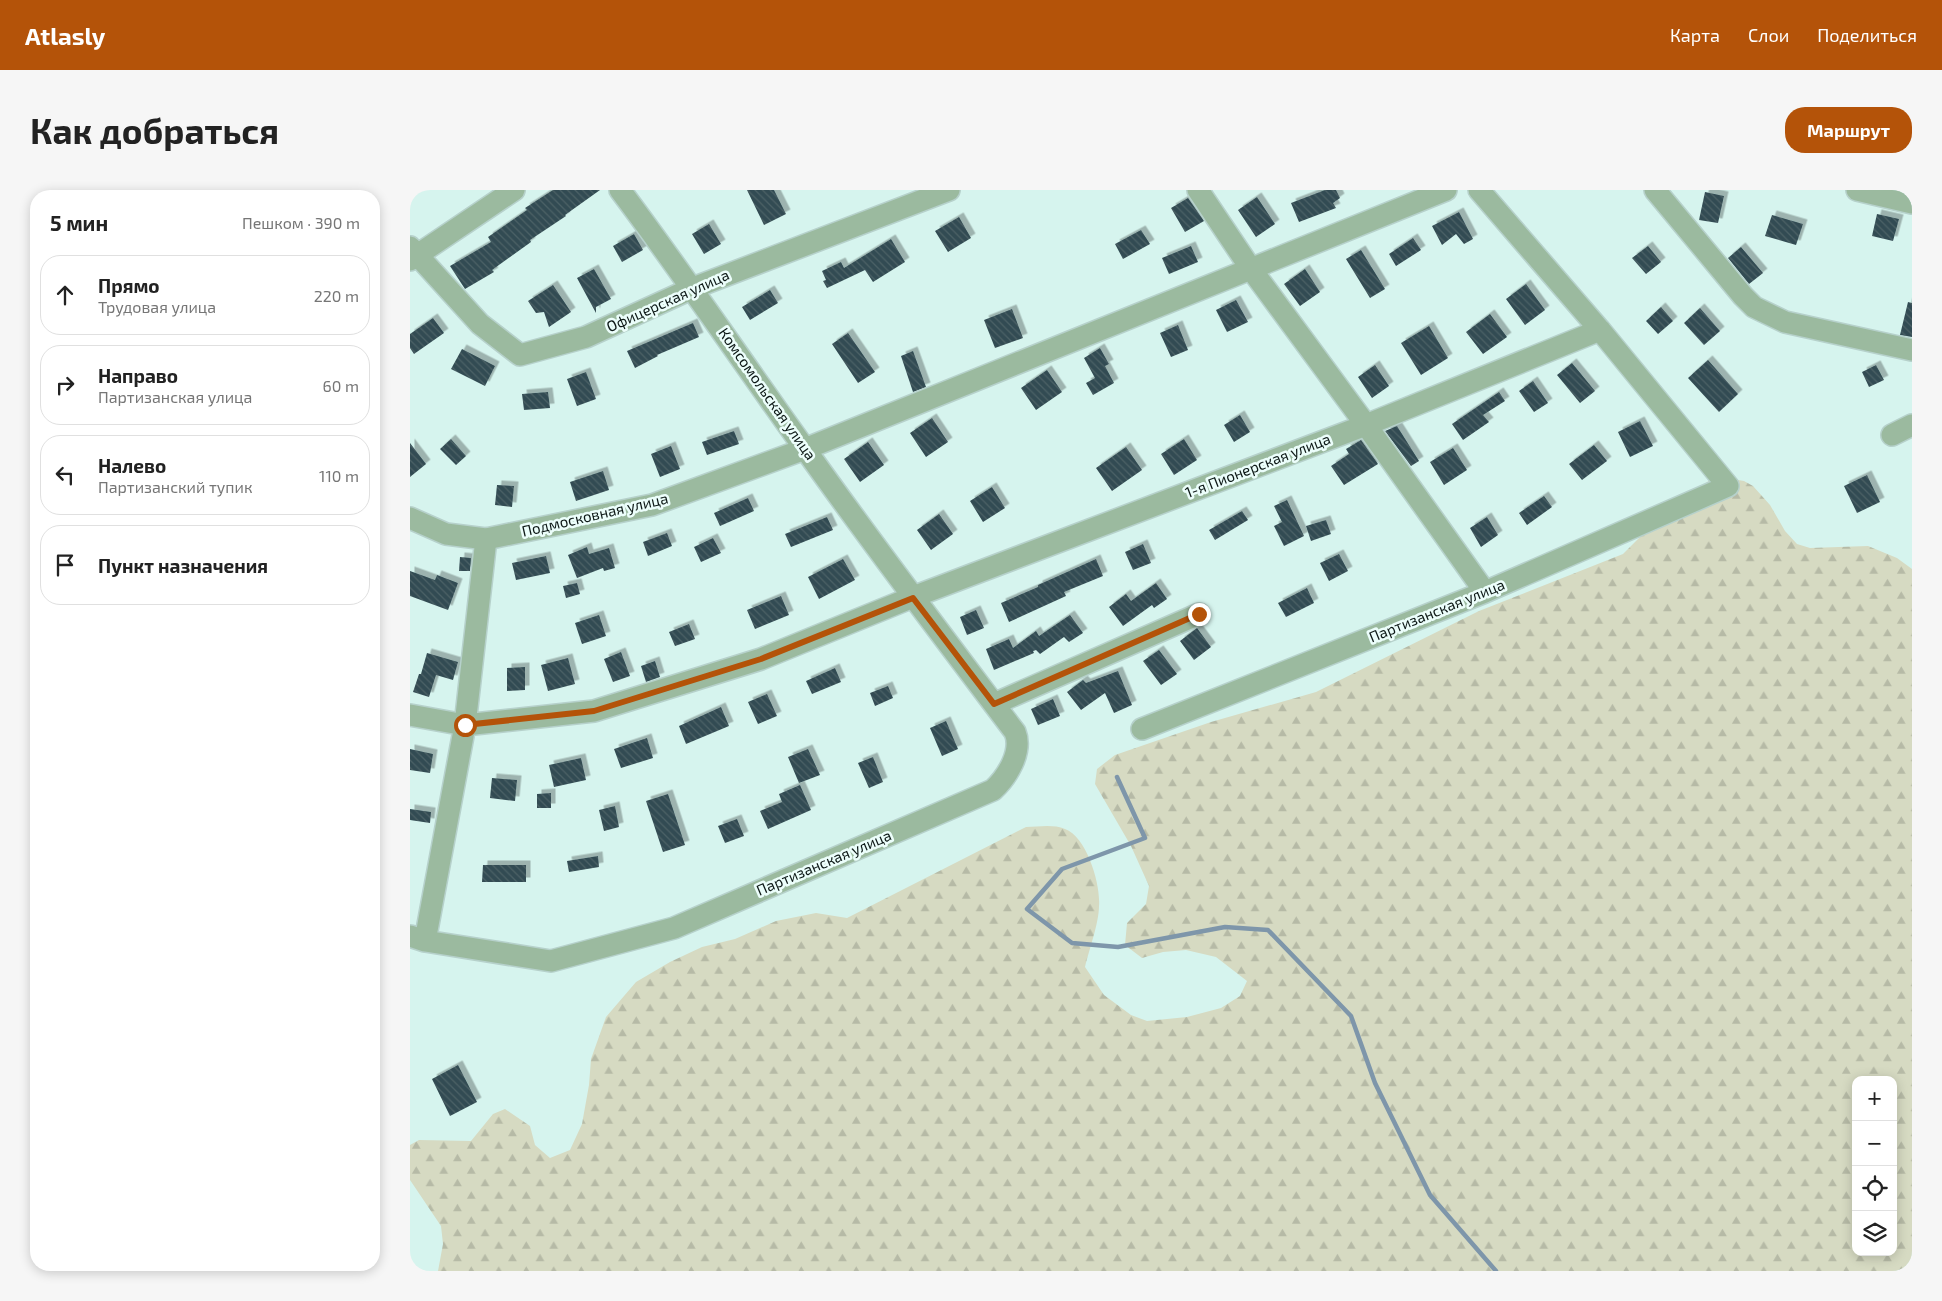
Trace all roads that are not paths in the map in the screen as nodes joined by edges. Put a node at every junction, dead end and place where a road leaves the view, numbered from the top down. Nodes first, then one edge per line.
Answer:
1 (514, 190) edge
2 (620, 190) edge
3 (949, 190) edge
4 (1198, 190) edge
5 (1446, 190) edge
6 (1479, 190) edge
7 (1655, 190) edge
8 (1857, 190) edge
9 (1912, 203) edge
10 (412, 254) edge
11 (1251, 269) junction
12 (693, 288) junction
13 (1600, 330) junction
14 (1912, 350) edge
15 (1366, 424) junction
16 (1912, 425) edge
17 (1892, 435) dead end
18 (805, 450) junction
19 (410, 518) edge
20 (486, 539) junction
21 (1485, 592) junction
22 (913, 598) junction
23 (1199, 614) dead end
24 (994, 704) junction
25 (410, 715) edge
26 (465, 725) junction
27 (1142, 729) dead end
28 (417, 939) edge

1 - 10 street
2 - 12 street, Комсомольская улица
3 - 12 street, Офицерская улица
4 - 11 street
5 - 11 street
6 - 13 street
7 - 14 street
8 - 9 street
10 - 12 street, Офицерская улица
11 - 15 street
11 - 18 street
12 - 18 street, Комсомольская улица
13 - 15 street, 1-я Пионерская улица
13 - 21 street, Партизанская улица
15 - 21 street
15 - 22 street, 1-я Пионерская улица
16 - 17 street
18 - 20 street, Подмосковная улица
18 - 22 street, Комсомольская улица
19 - 20 street, Подмосковная улица
20 - 26 street
21 - 27 street, Партизанская улица
22 - 24 street, Партизанская улица
22 - 26 street, 1-я Пионерская улица
23 - 24 street
24 - 28 street, Партизанская улица
25 - 26 street, 1-я Пионерская улица
26 - 28 street

